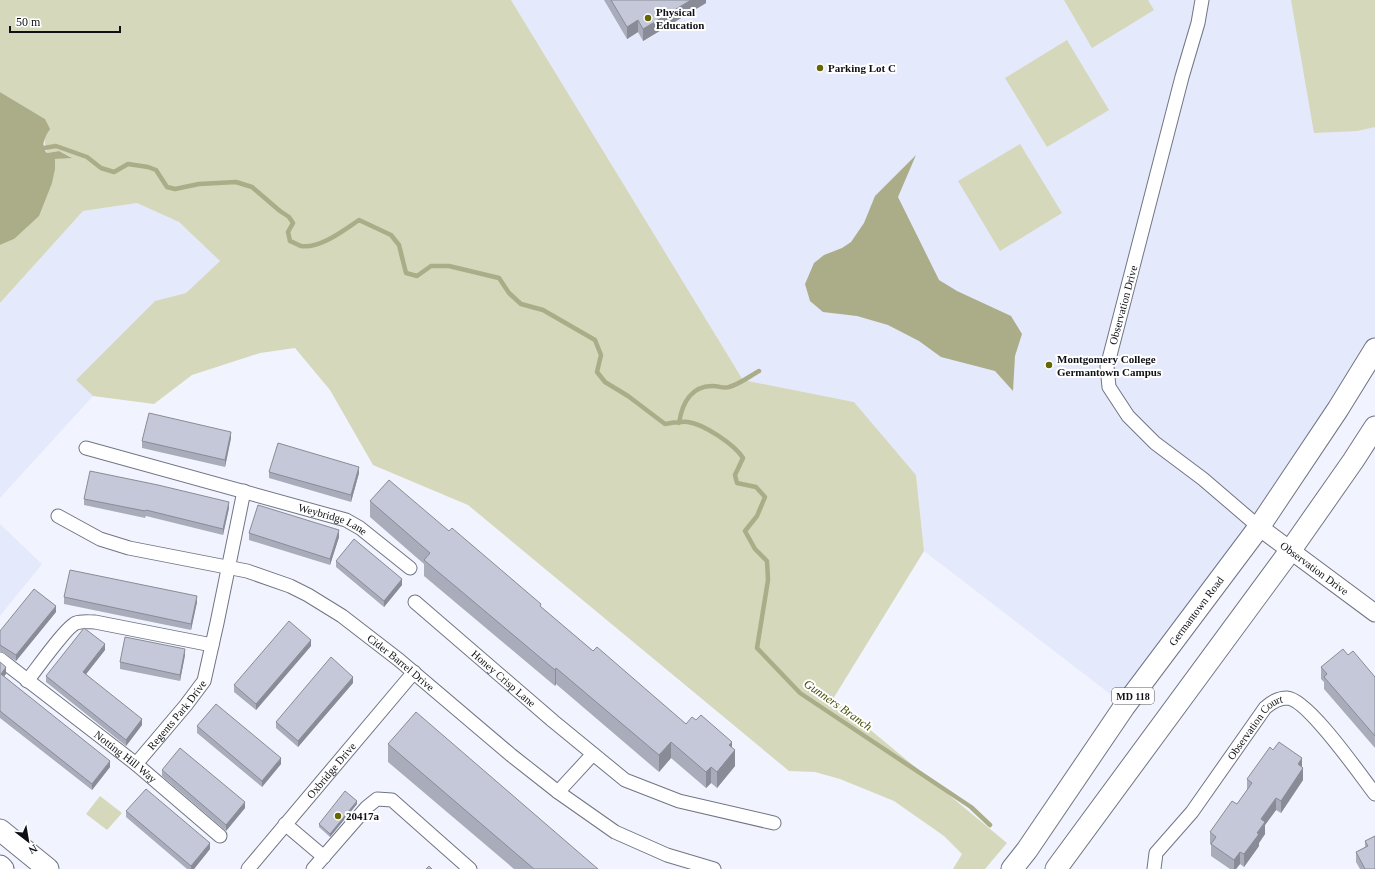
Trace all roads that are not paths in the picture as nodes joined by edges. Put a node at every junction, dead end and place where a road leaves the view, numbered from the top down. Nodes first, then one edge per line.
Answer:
1 (1202, 0) edge
2 (1375, 349) edge
3 (1375, 427) edge
4 (86, 448) dead end
5 (244, 491) junction
6 (58, 516) dead end
7 (1259, 527) junction
8 (1290, 551) junction
9 (228, 567) junction
10 (410, 568) dead end
11 (415, 602) dead end
12 (1375, 613) edge
13 (212, 645) junction
14 (0, 659) edge
15 (414, 672) junction
16 (27, 681) junction
17 (593, 754) junction
18 (136, 764) junction
19 (558, 792) junction
20 (1375, 794) edge
21 (774, 823) dead end
22 (285, 824) junction
23 (0, 830) edge
24 (220, 836) dead end
25 (324, 857) junction
26 (0, 866) edge
27 (3, 869) edge
28 (48, 869) edge
29 (248, 869) edge
30 (313, 869) edge
31 (470, 869) edge
32 (714, 869) edge
33 (1012, 869) edge
34 (1056, 869) edge
35 (1154, 869) edge

1 - 7 street, Observation Drive
2 - 7 main road, Germantown Road / MD 118
3 - 8 main road
4 - 5 street, Weybridge Lane
5 - 9 street
5 - 10 street, Weybridge Lane
6 - 9 street, Cider Barrel Drive
7 - 8 street, Observation Drive
7 - 33 main road, Germantown Road / MD 118
8 - 12 street, Observation Drive
8 - 34 main road
9 - 13 street, Regents Park Drive
9 - 15 street, Cider Barrel Drive
11 - 17 street, Honey Crisp Lane
13 - 16 street
13 - 18 street, Regents Park Drive
14 - 16 street, Notting Hill Way
15 - 19 street, Cider Barrel Drive
15 - 22 street, Oxbridge Drive
16 - 18 street, Notting Hill Way
17 - 19 street
17 - 21 street, Honey Crisp Lane
18 - 24 street, Notting Hill Way
19 - 32 street, Cider Barrel Drive
20 - 35 street, Observation Court
22 - 25 street
22 - 29 street, Oxbridge Drive
23 - 28 main road
25 - 30 street
25 - 31 street
26 - 27 main road

